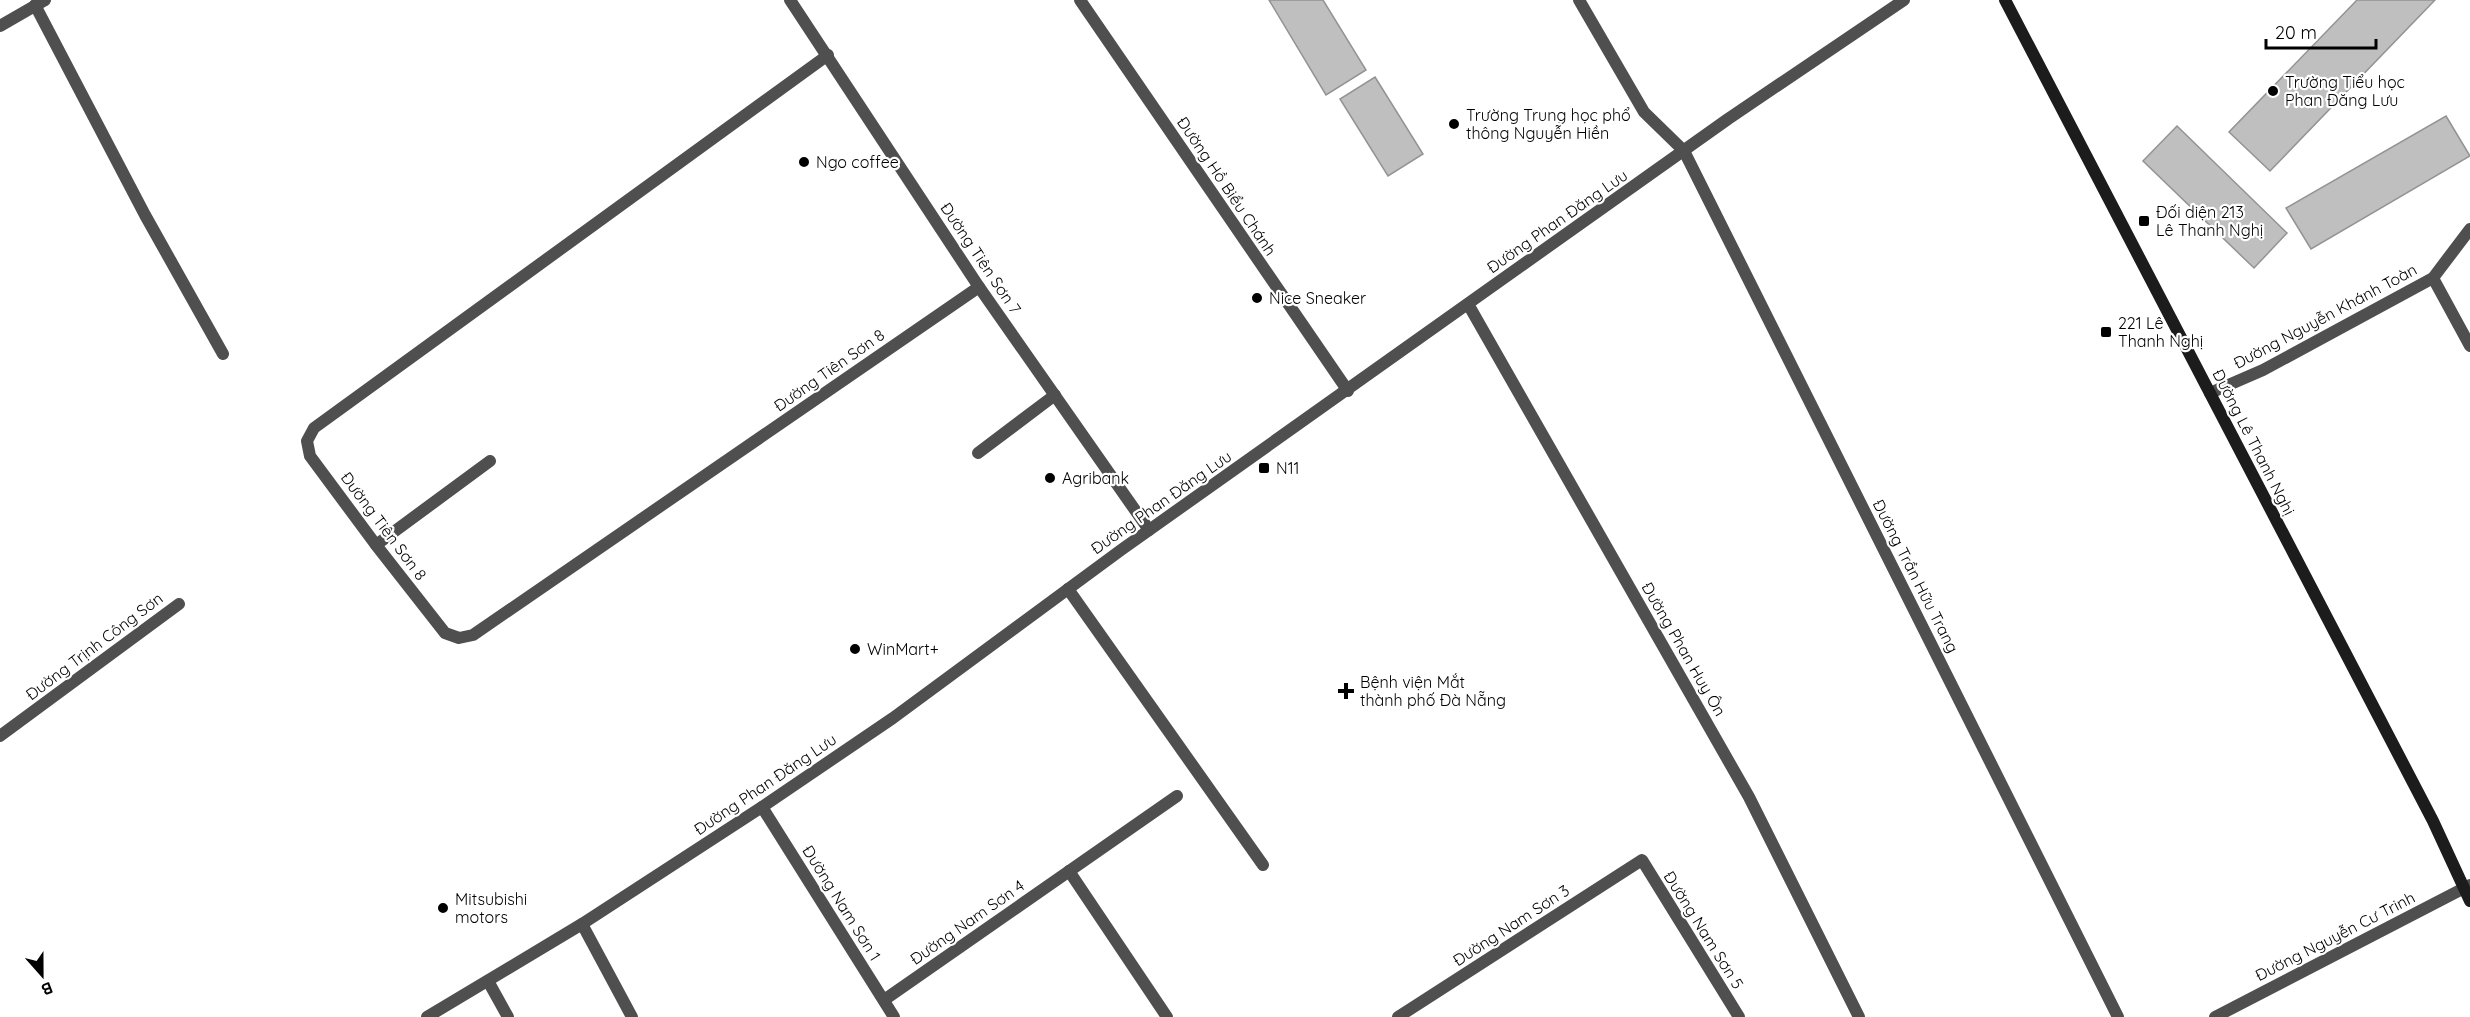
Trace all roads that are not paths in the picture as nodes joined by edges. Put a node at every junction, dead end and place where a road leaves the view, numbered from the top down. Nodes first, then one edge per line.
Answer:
1 (790, 0) edge
2 (1080, 0) edge
3 (1579, 0) edge
4 (1904, 0) edge
5 (2005, 0) edge
6 (40, 3) edge
7 (0, 26) edge
8 (828, 55) junction
9 (1684, 151) junction
10 (2470, 229) edge
11 (2433, 278) junction
12 (979, 287) junction
13 (1468, 304) junction
14 (2470, 346) edge
15 (223, 354) dead end
16 (1348, 391) junction
17 (2210, 393) junction
18 (1055, 395) junction
19 (978, 453) dead end
20 (490, 461) dead end
21 (1149, 530) junction
22 (376, 545) junction
23 (1068, 589) junction
24 (179, 604) dead end
25 (0, 736) edge
26 (1177, 796) dead end
27 (762, 807) junction
28 (1642, 860) joint
29 (1263, 865) dead end
30 (1070, 871) junction
31 (2467, 887) edge
32 (2470, 901) edge
33 (582, 924) junction
34 (488, 981) junction
35 (884, 1000) junction
36 (427, 1017) edge
37 (508, 1017) edge
38 (632, 1017) edge
39 (894, 1017) edge
40 (1167, 1017) edge
41 (1398, 1017) edge
42 (1738, 1017) edge
43 (1859, 1017) edge
44 (2118, 1017) edge
45 (2215, 1017) edge

1 - 8 street, Đường Tiên Sơn 7
2 - 16 street, Đường Hồ Biểu Chánh
3 - 9 street, Đường Trần Hữu Trang
4 - 9 street, Đường Phan Đăng Lưu
5 - 17 main road, Đường Lê Thanh Nghị
6 - 7 street
6 - 15 street
8 - 12 street, Đường Tiên Sơn 7
8 - 22 street, Đường Tiên Sơn 8
9 - 13 street, Đường Phan Đăng Lưu
9 - 44 street, Đường Trần Hữu Trang
10 - 11 street, Đường Nguyễn Khánh Toàn
11 - 14 street
11 - 17 street, Đường Nguyễn Khánh Toàn
12 - 18 street, Đường Tiên Sơn 7
12 - 22 street, Đường Tiên Sơn 8
13 - 16 street, Đường Phan Đăng Lưu
13 - 43 street, Đường Phan Huy Ôn
16 - 21 street, Đường Phan Đăng Lưu
17 - 31 main road, Đường Lê Thanh Nghị
18 - 19 street
18 - 21 street, Đường Tiên Sơn 7
20 - 22 street
21 - 23 street, Đường Phan Đăng Lưu
23 - 27 street, Đường Phan Đăng Lưu
23 - 29 street
24 - 25 street, Đường Trịnh Công Sơn
26 - 30 street, Đường Nam Sơn 4
27 - 33 street, Đường Phan Đăng Lưu
27 - 35 street, Đường Nam Sơn 1
28 - 41 street, Đường Nam Sơn 3
28 - 42 street, Đường Nam Sơn 5
30 - 35 street, Đường Nam Sơn 4
30 - 40 street
31 - 32 main road, Đường Lê Thanh Nghị
31 - 45 street, Đường Nguyễn Cư Trinh
33 - 34 street, Đường Phan Đăng Lưu
33 - 38 street
34 - 36 street, Đường Phan Đăng Lưu
34 - 37 street
35 - 39 street, Đường Nam Sơn 1

